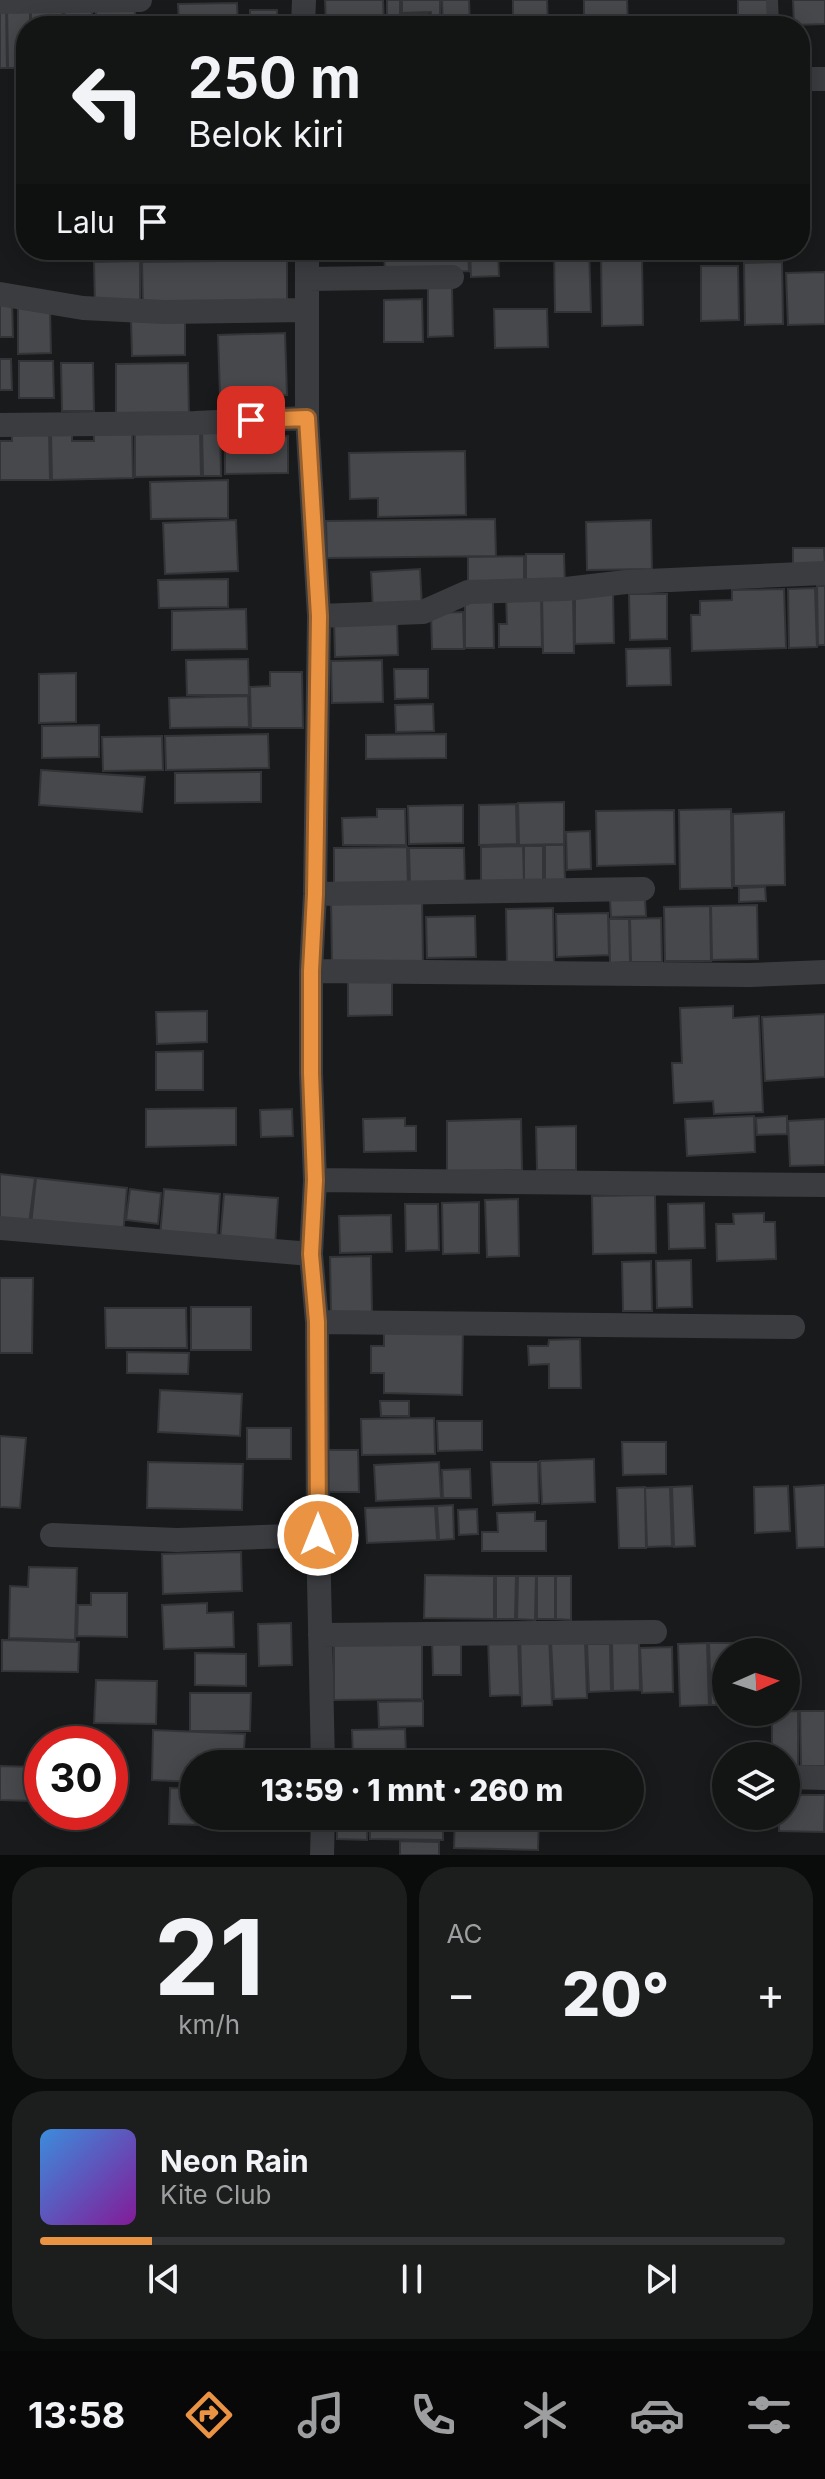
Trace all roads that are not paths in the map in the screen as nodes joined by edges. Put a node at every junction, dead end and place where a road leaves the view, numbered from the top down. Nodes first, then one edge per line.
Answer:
1 (140, 0) edge
2 (0, 2) edge
3 (307, 260) edge
4 (452, 277) dead end
5 (308, 279) junction
6 (0, 294) edge
7 (306, 310) junction
8 (307, 418) junction
9 (0, 425) edge
10 (825, 573) edge
11 (319, 616) junction
12 (643, 889) dead end
13 (315, 894) junction
14 (311, 971) junction
15 (825, 972) edge
16 (315, 1180) junction
17 (825, 1185) edge
18 (0, 1228) edge
19 (311, 1254) junction
20 (317, 1322) junction
21 (793, 1327) dead end
22 (52, 1535) dead end
23 (318, 1535) junction
24 (655, 1632) dead end
25 (320, 1635) junction
26 (323, 1750) edge
27 (800, 1777) edge
28 (825, 1778) edge
29 (323, 1830) edge
30 (322, 1855) edge

1 - 2 street
3 - 5 street
4 - 5 street
5 - 7 street
6 - 7 street
7 - 8 street
8 - 9 street
8 - 11 street
10 - 11 street
11 - 13 street
12 - 13 street
13 - 14 street
14 - 15 street
14 - 16 street
16 - 17 street
16 - 19 street
18 - 19 street
19 - 20 street
20 - 21 street
20 - 23 street
22 - 23 street
23 - 25 street
24 - 25 street
25 - 26 street
27 - 28 street
29 - 30 street

